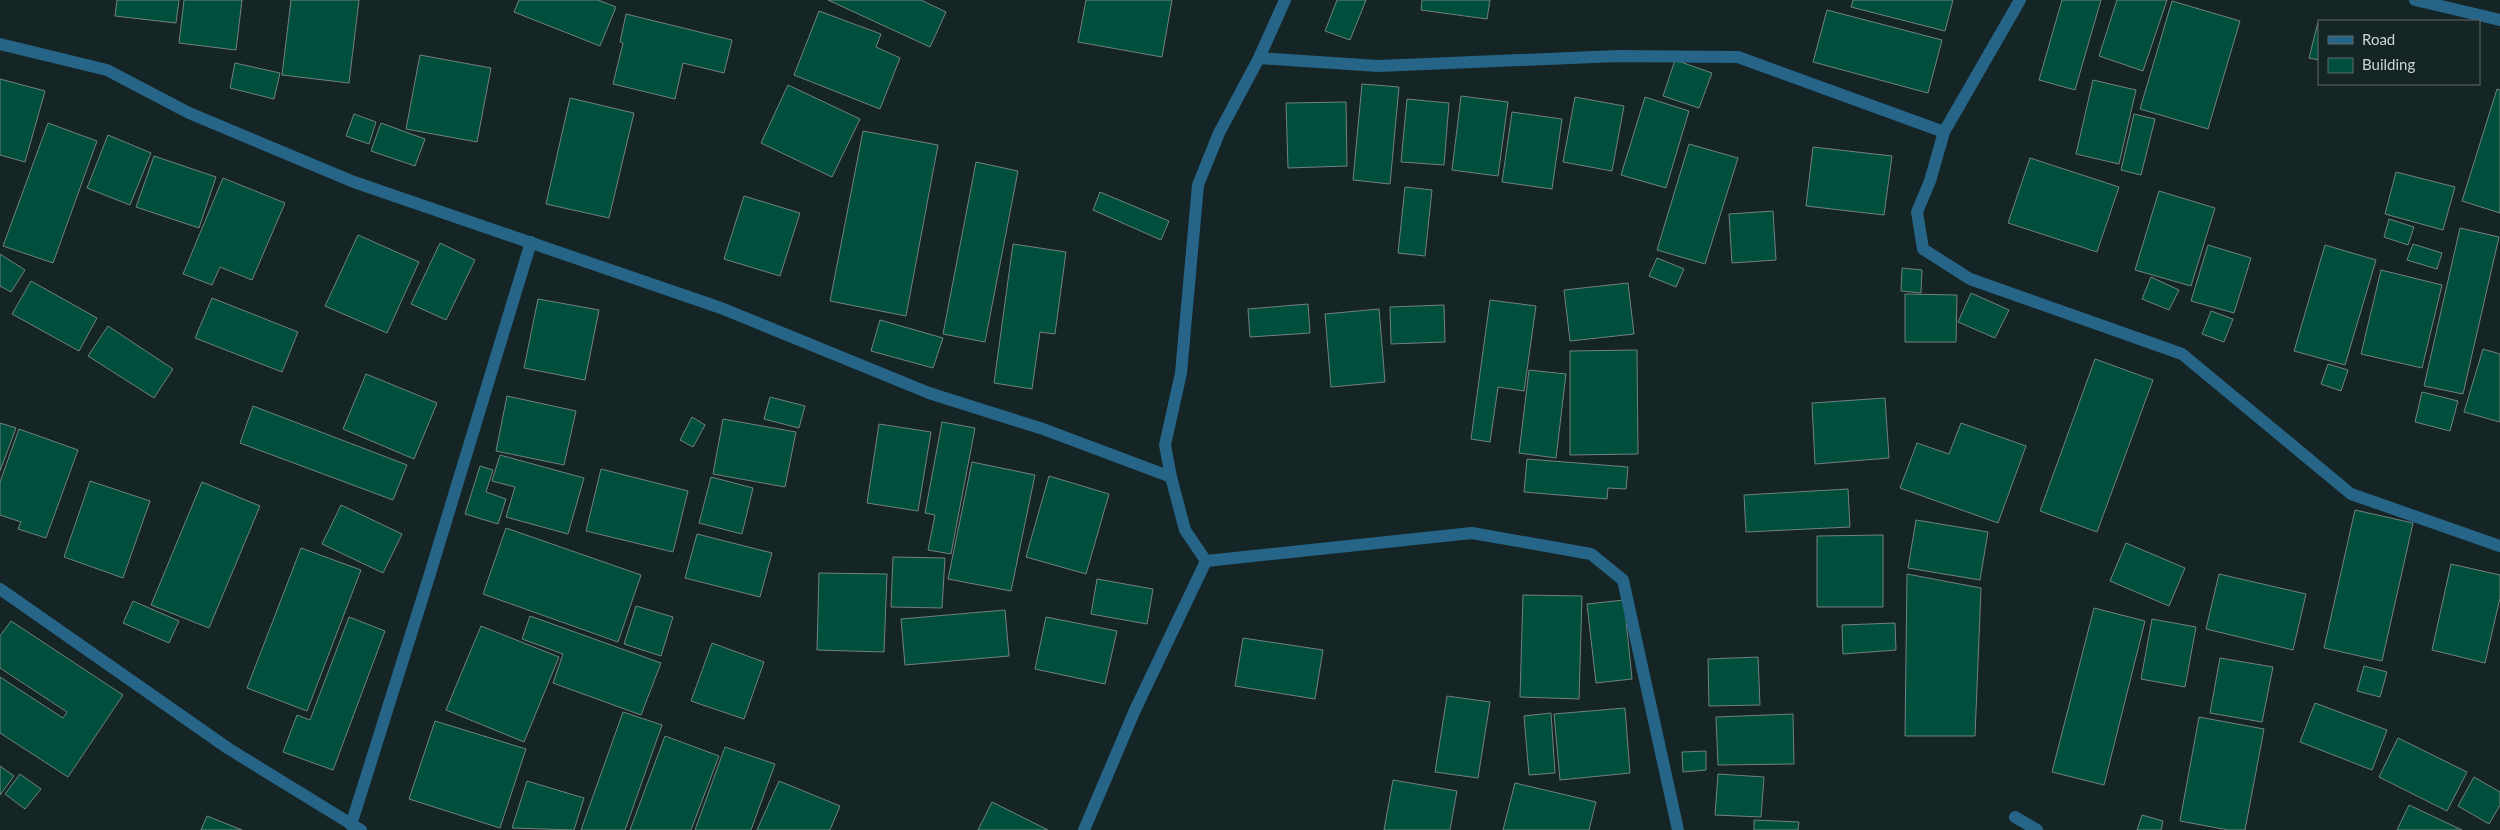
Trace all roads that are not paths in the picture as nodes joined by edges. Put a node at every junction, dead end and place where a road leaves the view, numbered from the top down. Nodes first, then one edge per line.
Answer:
1 (1285, 0) edge
2 (2020, 0) edge
3 (2415, 0) edge
4 (2500, 20) edge
5 (0, 44) edge
6 (1259, 58) junction
7 (1944, 132) junction
8 (531, 242) junction
9 (1171, 477) junction
10 (2500, 546) edge
11 (1206, 561) junction
12 (0, 589) edge
13 (2015, 817) dead end
14 (356, 827) edge
15 (1084, 830) edge
16 (1678, 830) edge
17 (2037, 830) edge

1 - 6 street
2 - 7 street
3 - 4 street
5 - 8 street
6 - 7 street
6 - 9 street
7 - 10 street
8 - 9 street
8 - 14 street
9 - 11 street
11 - 15 street
11 - 16 street
12 - 14 street
13 - 17 street

